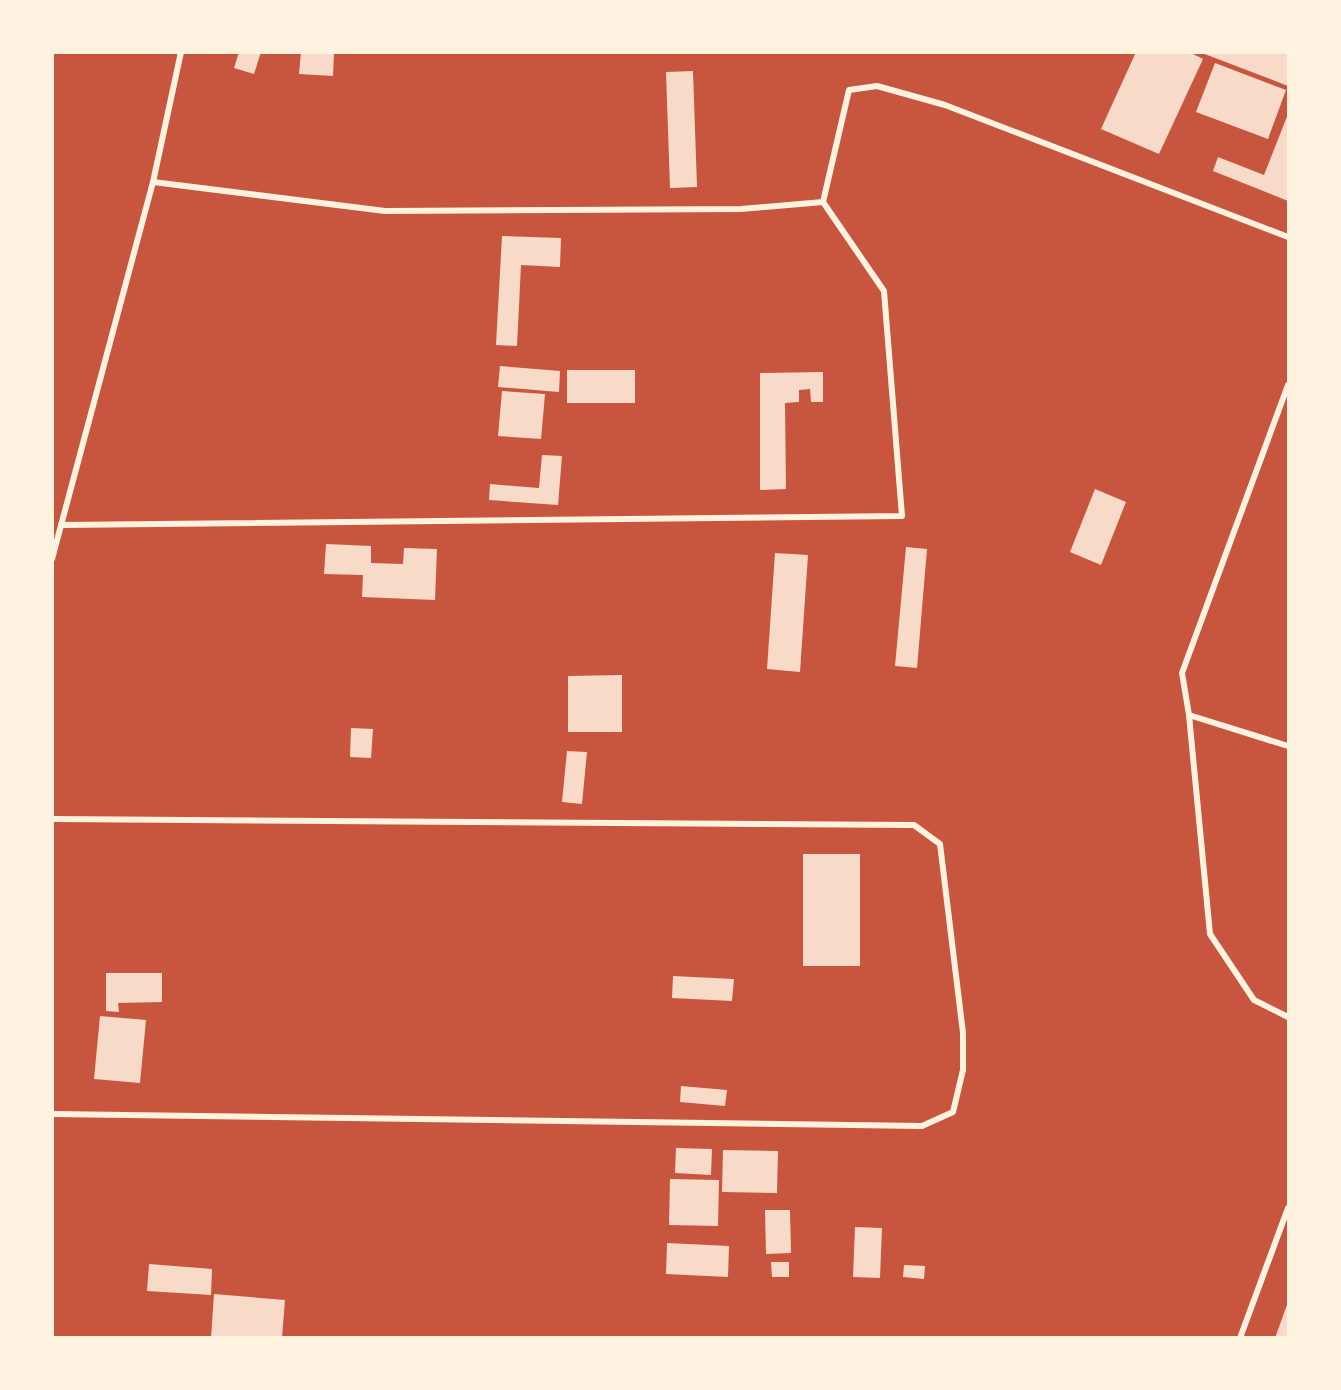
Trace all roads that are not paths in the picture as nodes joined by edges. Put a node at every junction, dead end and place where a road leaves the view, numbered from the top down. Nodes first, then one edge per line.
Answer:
1 (181, 52) edge
2 (153, 182) junction
3 (823, 202) junction
4 (1288, 237) edge
5 (1288, 385) edge
6 (62, 525) junction
7 (52, 559) edge
8 (1189, 715) junction
9 (1288, 746) edge
10 (52, 819) edge
11 (1288, 1017) edge
12 (52, 1114) edge
13 (1288, 1208) edge
14 (1240, 1338) edge

1 - 2 street
2 - 3 street
2 - 6 street
3 - 4 street
3 - 6 street
5 - 8 street
6 - 7 street
8 - 9 street
8 - 11 street
10 - 12 street
13 - 14 street

